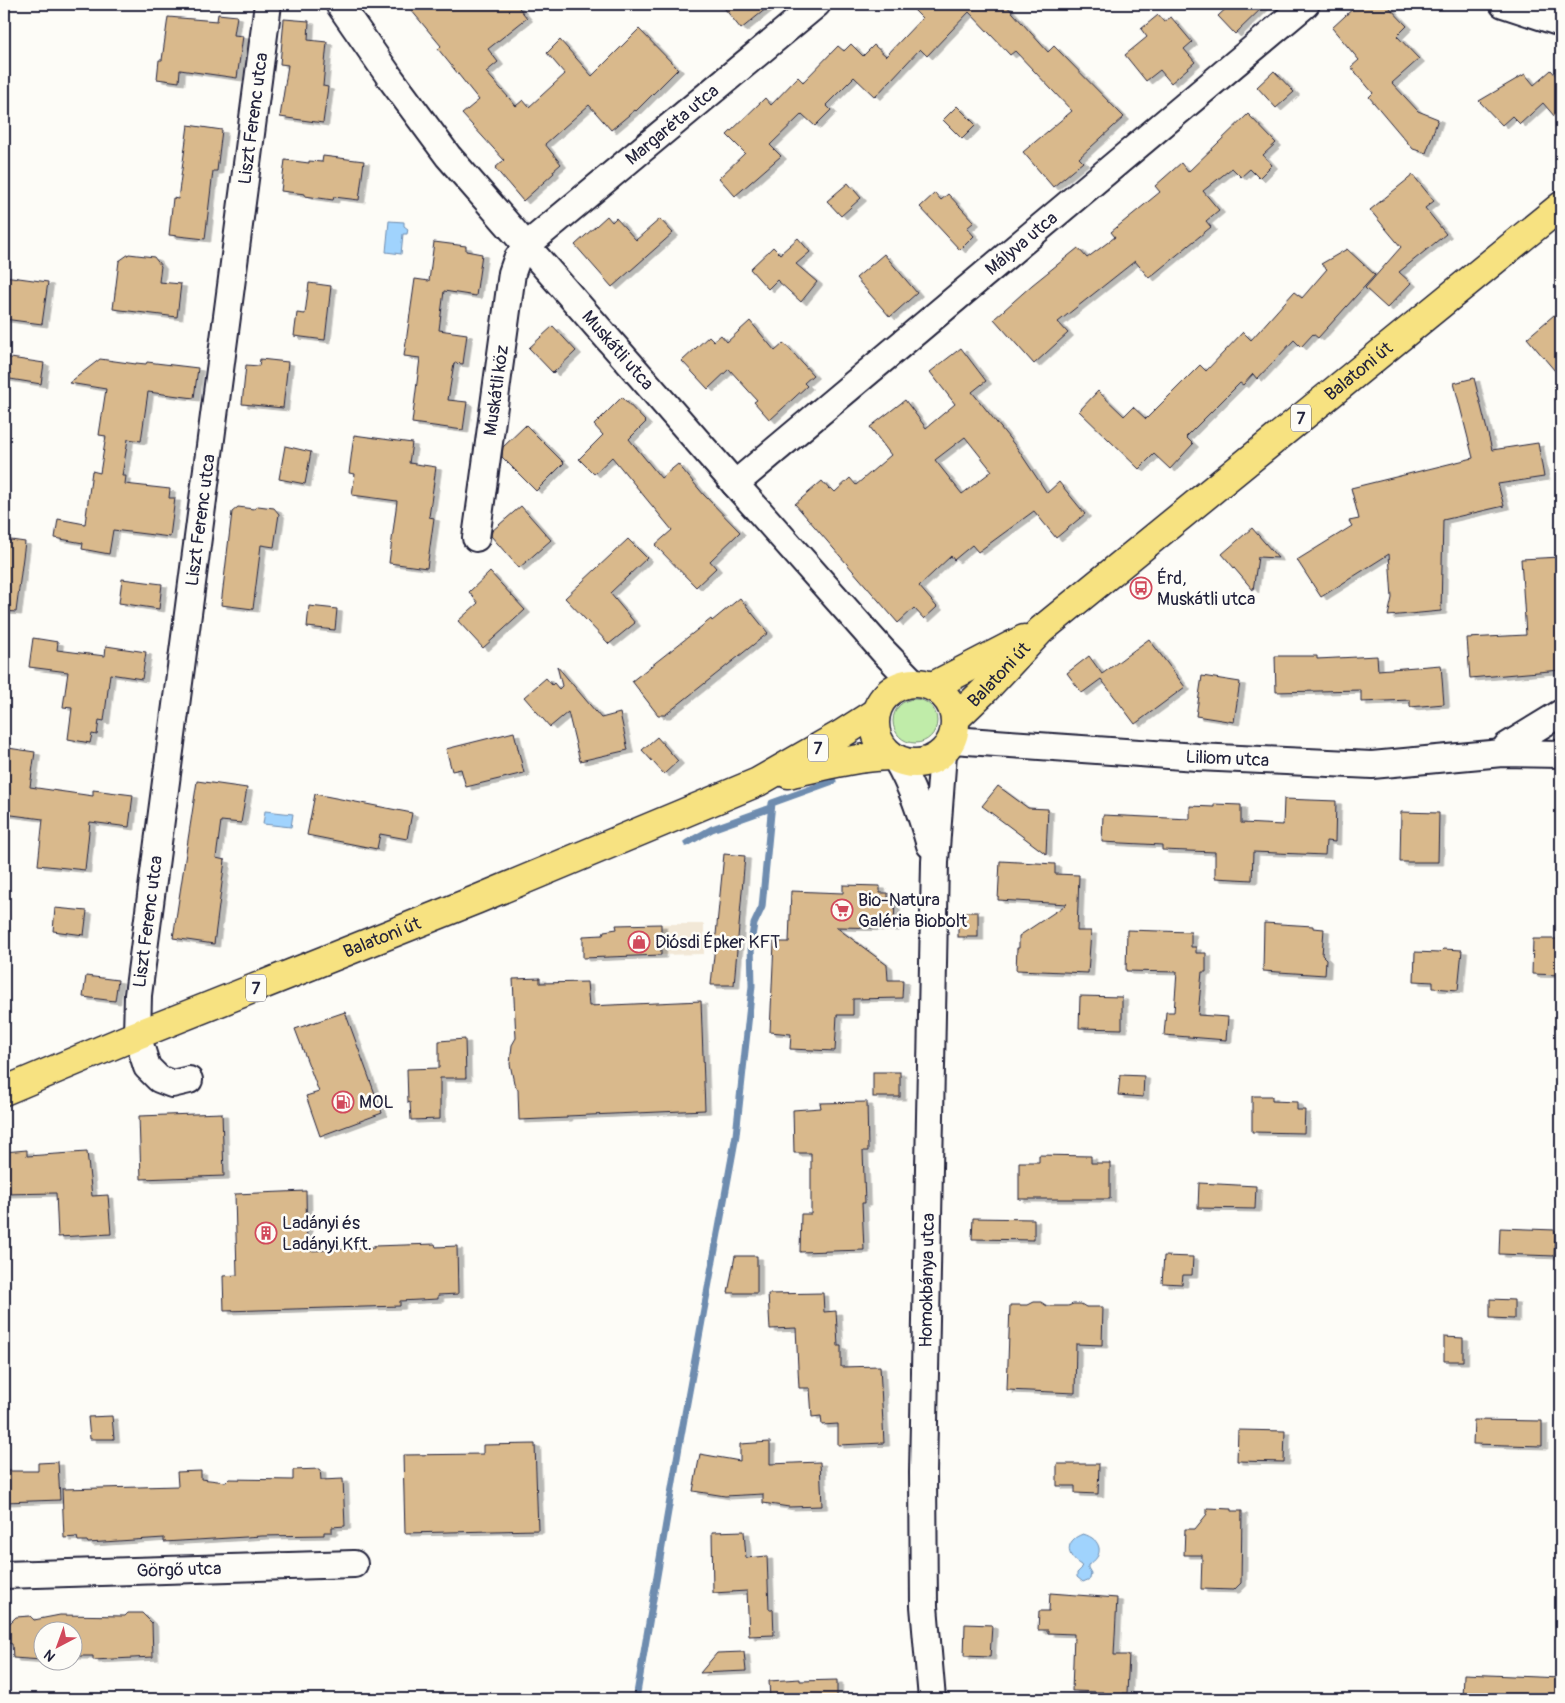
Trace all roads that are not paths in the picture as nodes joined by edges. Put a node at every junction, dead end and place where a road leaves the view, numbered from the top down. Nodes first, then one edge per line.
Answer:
1 (268, 4) edge
2 (339, 4) edge
3 (817, 4) edge
4 (1306, 4) edge
5 (1503, 4) edge
6 (1561, 23) edge
7 (1561, 206) edge
8 (526, 246) junction
9 (736, 484) junction
10 (476, 538) dead end
11 (1041, 630) junction
12 (923, 684) junction
13 (876, 712) junction
14 (1561, 713) edge
15 (950, 737) junction
16 (1502, 753) junction
17 (1561, 754) edge
18 (893, 757) junction
19 (758, 782) junction
20 (935, 862) junction
21 (137, 1035) junction
22 (189, 1080) dead end
23 (4, 1091) edge
24 (354, 1564) dead end
25 (4, 1575) edge
26 (932, 1699) edge

1 - 21 street, Liszt Ferenc utca
2 - 8 street, Muskátli utca
3 - 8 street, Margaréta utca
4 - 9 street, Mályva utca
5 - 6 street
7 - 11 main road, Balatoni út / 7
8 - 9 street, Muskátli utca
8 - 10 street, Muskátli köz
9 - 12 street, Muskátli utca
11 - 12 main road, Balatoni út / 7
11 - 15 main road, Balatoni út / 7
12 - 13 main road, 7
12 - 15 main road
13 - 18 main road
13 - 19 main road, Balatoni út / 7
14 - 16 street
15 - 16 street, Liliom utca
15 - 18 main road, 7
15 - 20 street, Homokbánya utca
16 - 17 street, Liliom utca
18 - 19 main road, Balatoni út / 7
18 - 20 street, Homokbánya utca
19 - 21 main road, Balatoni út / 7
20 - 26 street, Homokbánya utca
21 - 22 street, Liszt Ferenc utca
21 - 23 main road, Balatoni út / 7
24 - 25 street, Görgő utca

